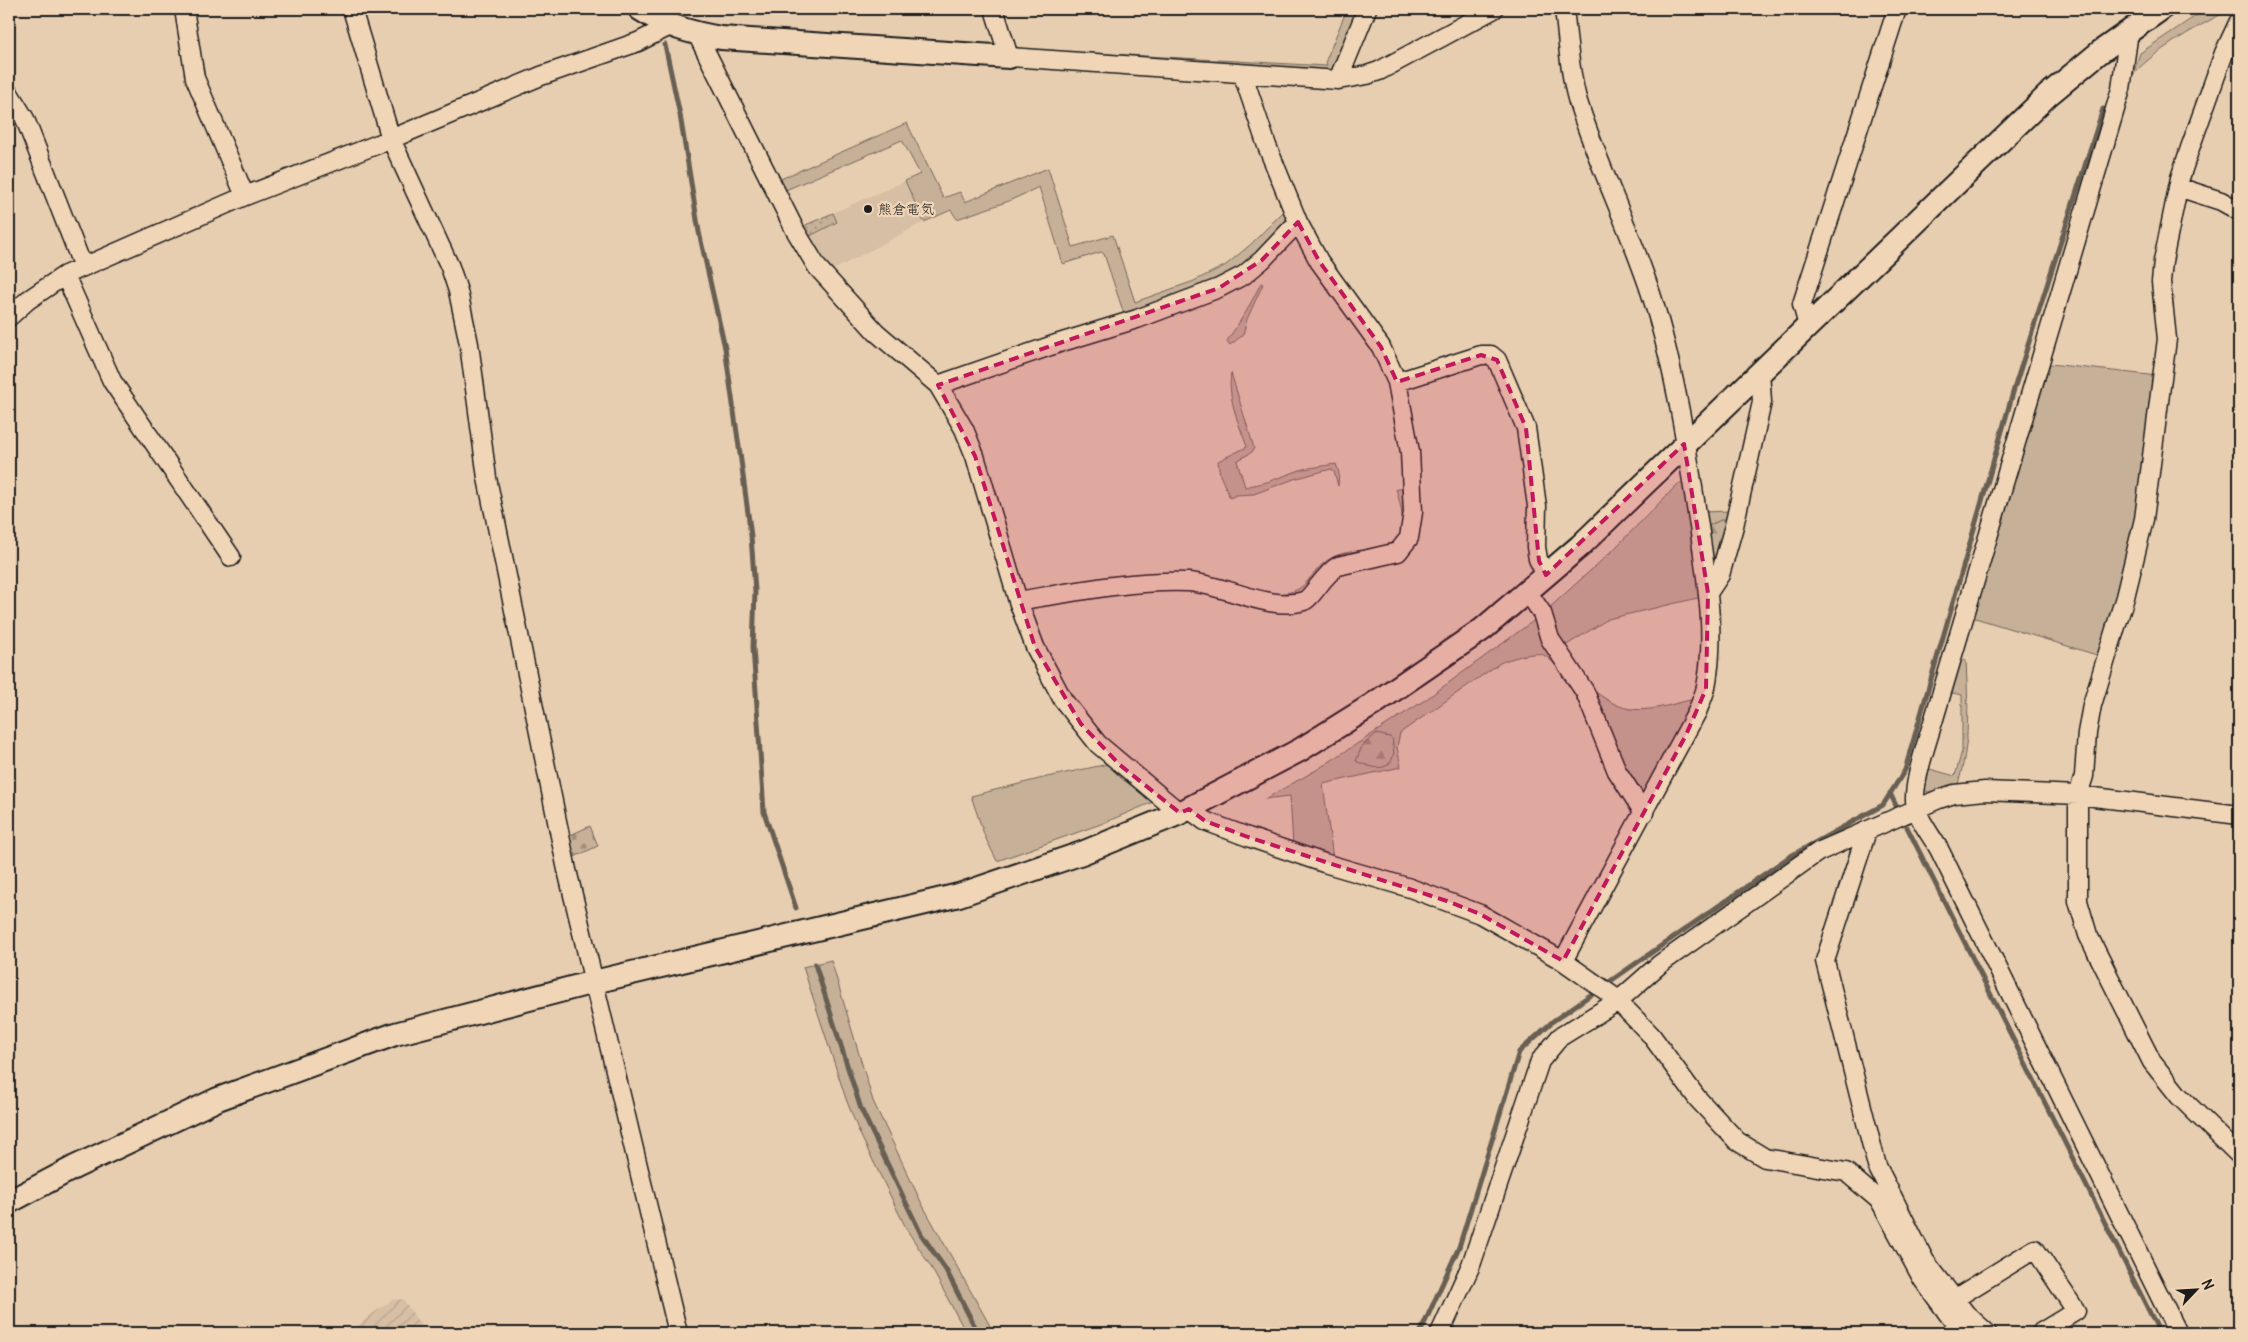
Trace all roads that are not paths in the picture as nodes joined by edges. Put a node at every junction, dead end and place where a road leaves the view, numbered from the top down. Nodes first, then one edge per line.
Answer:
1 (184, 9) edge
2 (352, 9) edge
3 (640, 9) edge
4 (994, 9) edge
5 (1367, 9) edge
6 (1494, 9) edge
7 (1564, 9) edge
8 (1897, 9) edge
9 (2161, 9) edge
10 (2239, 21) edge
11 (670, 26) junction
12 (2129, 31) junction
13 (697, 34) junction
14 (1009, 57) junction
15 (1243, 75) junction
16 (1338, 80) junction
17 (9, 93) edge
18 (391, 139) junction
19 (2178, 187) junction
20 (245, 196) junction
21 (2239, 211) edge
22 (1298, 222) junction
23 (83, 267) junction
24 (65, 275) junction
25 (9, 316) edge
26 (1808, 326) junction
27 (1760, 371) junction
28 (1397, 382) junction
29 (938, 385) junction
30 (1684, 444) junction
31 (232, 556) dead end
32 (1546, 575) junction
33 (1527, 591) junction
34 (1708, 593) junction
35 (1018, 601) junction
36 (2078, 796) junction
37 (1916, 809) junction
38 (1184, 811) junction
39 (1644, 813) junction
40 (2239, 815) edge
41 (1867, 831) junction
42 (1563, 961) junction
43 (594, 982) junction
44 (1615, 999) junction
45 (2239, 1155) edge
46 (9, 1202) edge
47 (1954, 1299) junction
48 (678, 1333) edge
49 (1440, 1333) edge
50 (1962, 1333) edge
51 (1987, 1333) edge
52 (2040, 1333) edge
53 (2178, 1333) edge

1 - 20 street
2 - 18 street
3 - 11 street
4 - 14 street
5 - 16 street
6 - 16 street
7 - 30 street
8 - 26 street
9 - 12 street
10 - 19 street
11 - 13 street
11 - 18 street
12 - 26 street
12 - 37 street
13 - 14 street
13 - 29 street
14 - 15 street
15 - 16 street
15 - 22 street
17 - 23 street
18 - 20 street
18 - 43 street
19 - 21 street
19 - 36 street
20 - 23 street
22 - 28 street
22 - 29 street
23 - 24 street
24 - 25 street
24 - 31 street
26 - 27 street
27 - 30 street
27 - 34 street
28 - 32 street
28 - 35 street
29 - 35 street
30 - 32 street
30 - 34 street
32 - 33 street
33 - 38 street
33 - 39 street
34 - 39 street
35 - 38 street
36 - 37 street
36 - 40 street
36 - 45 street
37 - 41 street
37 - 53 street
38 - 42 street
38 - 43 street
39 - 42 street
41 - 44 street
41 - 47 street
42 - 44 street
43 - 46 street
43 - 48 street
44 - 49 street
44 - 50 street
47 - 51 street
47 - 52 street

